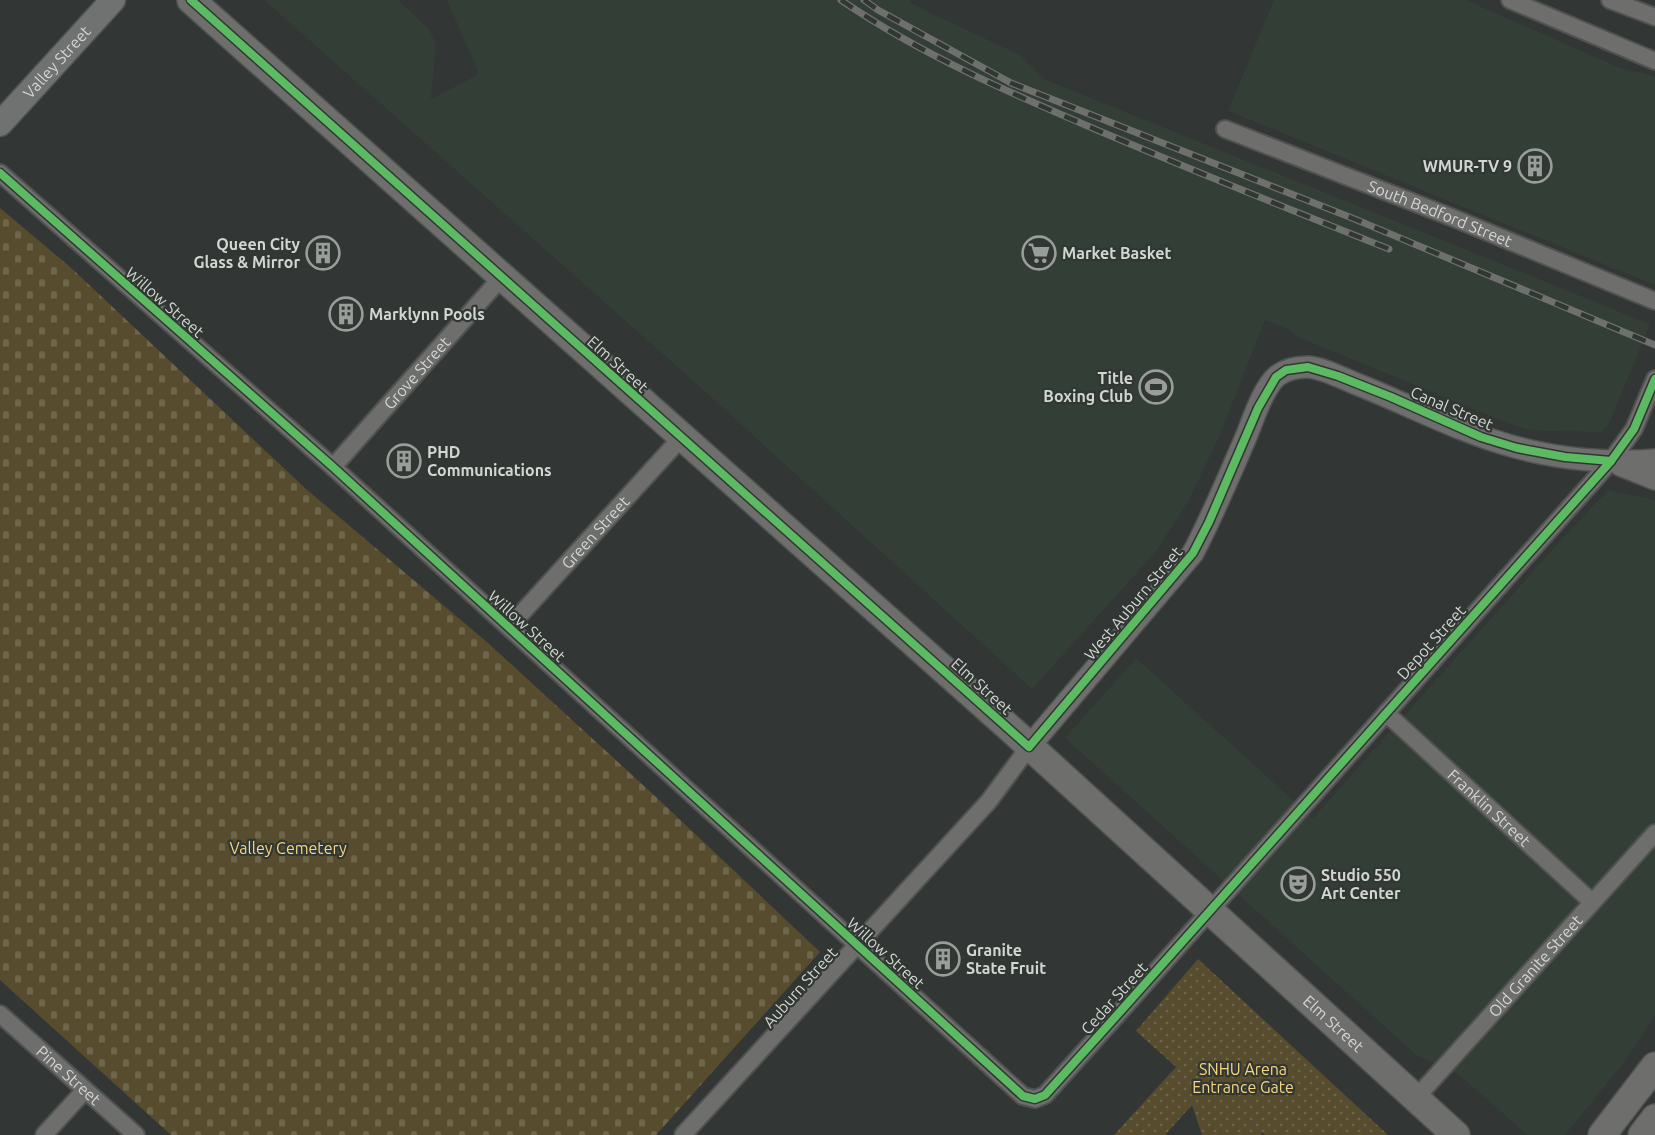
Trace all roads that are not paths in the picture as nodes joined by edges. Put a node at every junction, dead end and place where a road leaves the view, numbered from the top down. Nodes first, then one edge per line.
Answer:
1 (113, 0) edge
2 (191, 0) edge
3 (1510, 0) edge
4 (1610, 0) edge
5 (1655, 17) edge
6 (1655, 61) edge
7 (0, 124) edge
8 (1225, 129) dead end
9 (0, 173) edge
10 (501, 278) junction
11 (1655, 301) edge
12 (1286, 370) joint
13 (1655, 379) edge
14 (681, 438) junction
15 (1655, 460) edge
16 (1611, 461) junction
17 (333, 467) junction
18 (1655, 479) edge
19 (509, 627) junction
20 (1386, 713) junction
21 (1029, 747) junction
22 (1655, 833) edge
23 (1592, 902) junction
24 (1209, 911) junction
25 (857, 944) junction
26 (0, 1014) edge
27 (1655, 1066) edge
28 (85, 1090) junction
29 (1416, 1098) junction
30 (1035, 1099) joint
31 (1655, 1118) edge
32 (44, 1135) edge
33 (136, 1135) edge
34 (683, 1135) edge
35 (1456, 1135) edge
36 (1602, 1135) edge
37 (1642, 1135) edge

1 - 7 main road, Valley Street
2 - 10 main road, Elm Street
3 - 6 street
4 - 5 street
8 - 11 street, South Bedford Street
9 - 17 street, Willow Street
10 - 14 main road, Elm Street
10 - 17 street, Grove Street
12 - 16 street, Canal Street
12 - 21 street, West Auburn Street
13 - 16 street, Depot Street
14 - 19 street, Green Street
14 - 21 main road, Elm Street
15 - 16 street, Canal Street
16 - 18 street, Canal Street
16 - 20 street, Depot Street
17 - 19 street, Willow Street
19 - 25 street, Willow Street
20 - 23 street, Franklin Street
20 - 24 street, Depot Street
21 - 24 main road, Elm Street
21 - 25 street, Auburn Street
22 - 23 street, Old Granite Street
23 - 29 street, Old Granite Street
24 - 29 main road, Elm Street
24 - 30 street, Cedar Street
25 - 30 street, Willow Street
25 - 34 street, Auburn Street
26 - 28 street, Pine Street
27 - 36 main road
28 - 32 street
28 - 33 street, Pine Street
29 - 35 main road, Elm Street
31 - 37 main road

